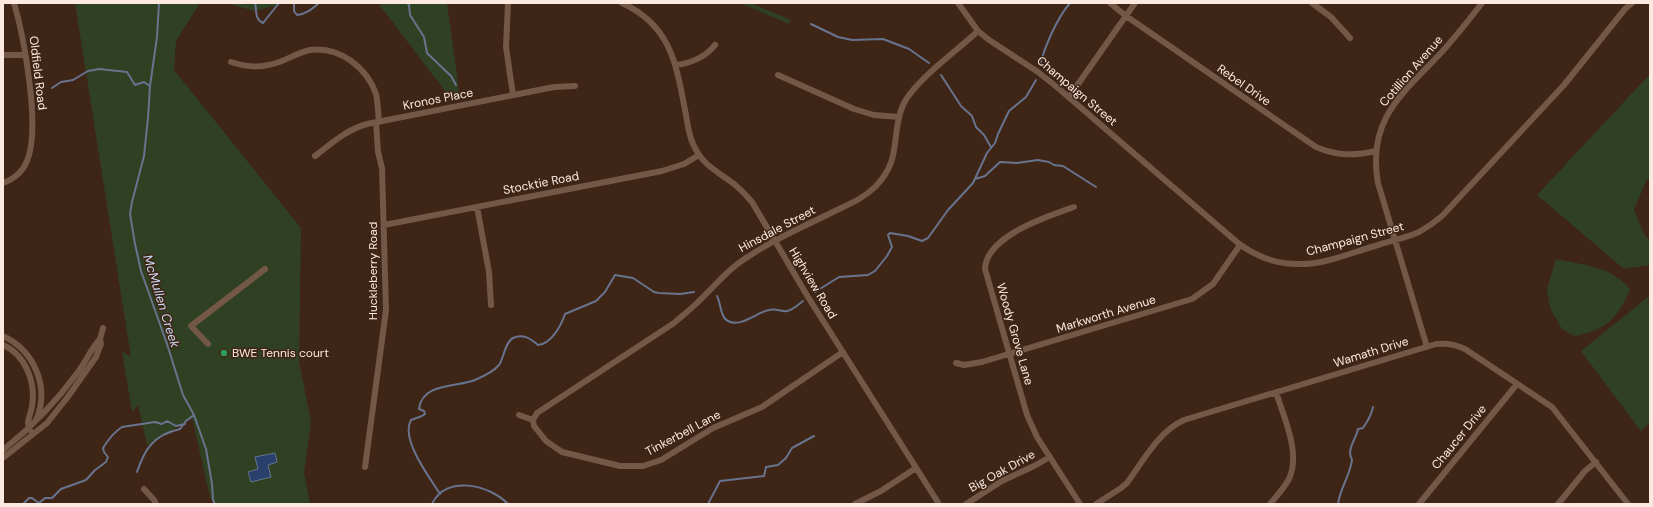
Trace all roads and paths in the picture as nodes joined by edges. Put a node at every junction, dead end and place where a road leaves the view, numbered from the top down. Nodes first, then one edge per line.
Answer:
1 (14, 3) edge
2 (508, 3) edge
3 (622, 3) edge
4 (958, 3) edge
5 (1110, 3) edge
6 (1135, 3) edge
7 (1312, 3) edge
8 (1482, 3) edge
9 (1632, 3) edge
10 (1126, 16) junction
11 (978, 31) junction
12 (1350, 38) dead end
13 (715, 45) dead end
14 (3, 55) edge
15 (25, 55) junction
16 (231, 62) dead end
17 (675, 65) junction
18 (778, 75) dead end
19 (575, 86) dead end
20 (513, 95) junction
21 (1069, 97) junction
22 (899, 117) junction
23 (378, 122) junction
24 (1376, 151) junction
25 (699, 155) junction
26 (315, 156) dead end
27 (3, 183) edge
28 (477, 207) junction
29 (1074, 207) dead end
30 (384, 225) junction
31 (1395, 240) junction
32 (775, 241) junction
33 (1240, 245) junction
34 (265, 269) dead end
35 (491, 305) dead end
36 (103, 328) dead end
37 (3, 336) edge
38 (208, 344) dead end
39 (3, 345) edge
40 (1427, 347) junction
41 (843, 352) junction
42 (1009, 354) junction
43 (956, 363) dead end
44 (1517, 384) junction
45 (1276, 392) junction
46 (519, 415) dead end
47 (533, 420) junction
48 (33, 429) junction
49 (3, 450) edge
50 (1050, 457) junction
51 (3, 458) edge
52 (1596, 462) junction
53 (365, 467) dead end
54 (916, 468) junction
55 (144, 489) dead end
56 (156, 504) edge
57 (855, 504) edge
58 (939, 504) edge
59 (966, 504) edge
60 (1080, 504) edge
61 (1096, 504) edge
62 (1270, 504) edge
63 (1419, 504) edge
64 (1558, 504) edge
65 (1628, 504) edge

1 - 15 street, Oldfield Road
2 - 20 street
3 - 17 street, Highview Road
4 - 11 street, Champaign Street
5 - 10 street, Rebel Drive
6 - 10 street
7 - 12 street
8 - 24 street, Cotillion Avenue
9 - 31 street, Champaign Street
10 - 21 street
10 - 24 street, Rebel Drive
11 - 21 street, Champaign Street
11 - 22 street, Hinsdale Street
13 - 17 street
14 - 15 street
15 - 27 street, Oldfield Road
16 - 23 street, Huckleberry Road
17 - 25 street, Highview Road
18 - 22 street
19 - 20 street, Kronos Place
20 - 23 street, Kronos Place
21 - 33 street, Champaign Street
22 - 32 street, Hinsdale Street
23 - 26 street, Kronos Place
23 - 30 street, Huckleberry Road
24 - 31 street, Cotillion Avenue
25 - 28 street, Stocktie Road
25 - 32 street, Highview Road
28 - 30 street, Stocktie Road
28 - 35 street
29 - 42 street, Woody Grove Lane
30 - 53 street, Huckleberry Road
31 - 33 street, Champaign Street
31 - 40 street, Cotillion Avenue
32 - 41 street, Highview Road
32 - 47 street, Hinsdale Street
33 - 42 street, Markworth Avenue
34 - 38 street
36 - 48 street
37 - 48 street
39 - 48 street
40 - 44 street, Wamath Drive
40 - 45 street, Wamath Drive
41 - 47 street, Tinkerbell Lane
41 - 54 street, Highview Road
42 - 43 street, Markworth Avenue
42 - 50 street, Woody Grove Lane
44 - 52 street, Wamath Drive
44 - 63 street, Chaucer Drive
45 - 61 street, Wamath Drive
45 - 62 street
46 - 47 street
48 - 49 street
48 - 51 street
50 - 59 street, Big Oak Drive
50 - 60 street, Woody Grove Lane
52 - 64 street
52 - 65 street, Wamath Drive
54 - 57 street
54 - 58 street, Highview Road
55 - 56 street

